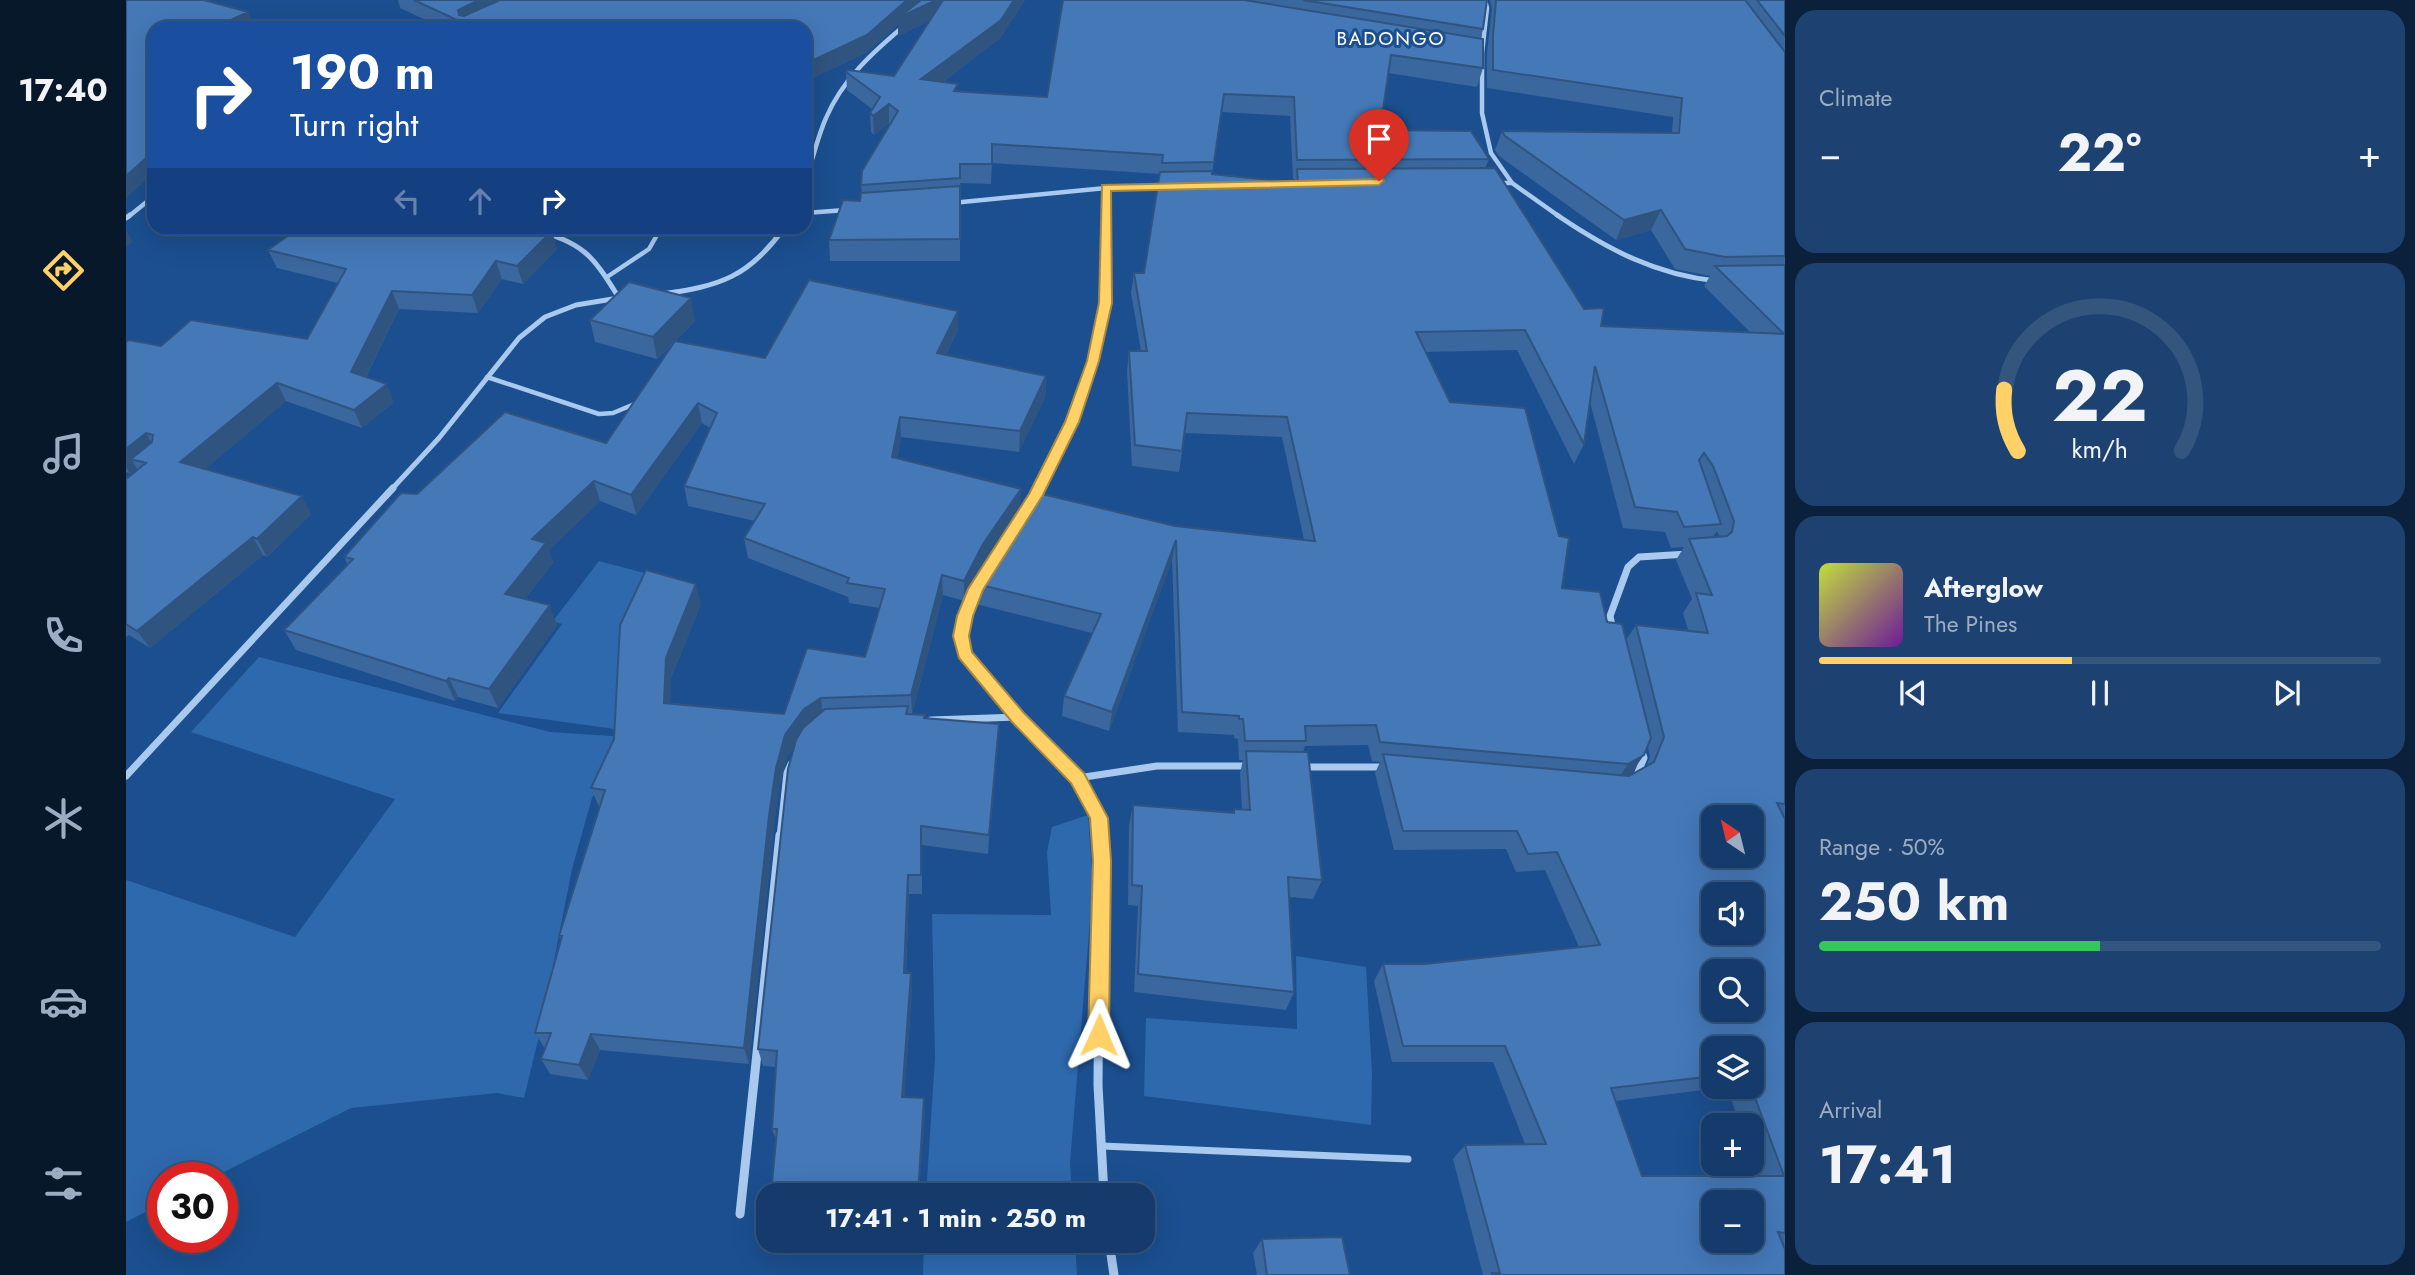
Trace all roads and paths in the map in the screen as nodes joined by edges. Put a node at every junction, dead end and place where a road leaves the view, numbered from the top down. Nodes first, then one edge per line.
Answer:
1 (1485, 0) edge
2 (909, 22) edge
3 (1469, 51) edge
4 (1482, 53) junction
5 (812, 161) edge
6 (1486, 183) edge
7 (1513, 183) junction
8 (1171, 186) edge
9 (1106, 188) junction
10 (147, 202) edge
11 (940, 204) edge
12 (859, 209) edge
13 (812, 212) edge
14 (126, 218) edge
15 (552, 235) edge
16 (657, 235) edge
17 (779, 235) edge
18 (607, 277) junction
19 (1721, 281) edge
20 (652, 295) edge
21 (630, 297) edge
22 (620, 298) junction
23 (487, 377) junction
24 (646, 394) edge
25 (1028, 507) edge
26 (1703, 553) edge
27 (991, 565) edge
28 (1616, 642) edge
29 (1018, 717) junction
30 (922, 720) edge
31 (1637, 732) edge
32 (796, 751) edge
33 (1254, 766) edge
34 (1296, 766) edge
35 (1394, 768) edge
36 (126, 776) edge
37 (1078, 778) junction
38 (1626, 784) edge
39 (1102, 1146) junction
40 (1408, 1159) dead end
41 (1104, 1183) edge
42 (740, 1214) dead end
43 (1111, 1253) edge
44 (1114, 1275) edge

1 - 4 street
2 - 5 street
3 - 4 street
4 - 7 street
6 - 7 street
7 - 19 street
8 - 9 street
9 - 11 street
9 - 25 street
10 - 14 street
12 - 13 street
15 - 18 street
16 - 18 lane
17 - 20 street
18 - 22 street
21 - 22 street
22 - 23 street
23 - 24 lane
23 - 36 street
26 - 28 street
27 - 29 street
29 - 30 street
29 - 37 street
31 - 38 street
32 - 42 street
33 - 37 street
34 - 35 street
37 - 39 street
39 - 40 lane
39 - 41 street
43 - 44 street

